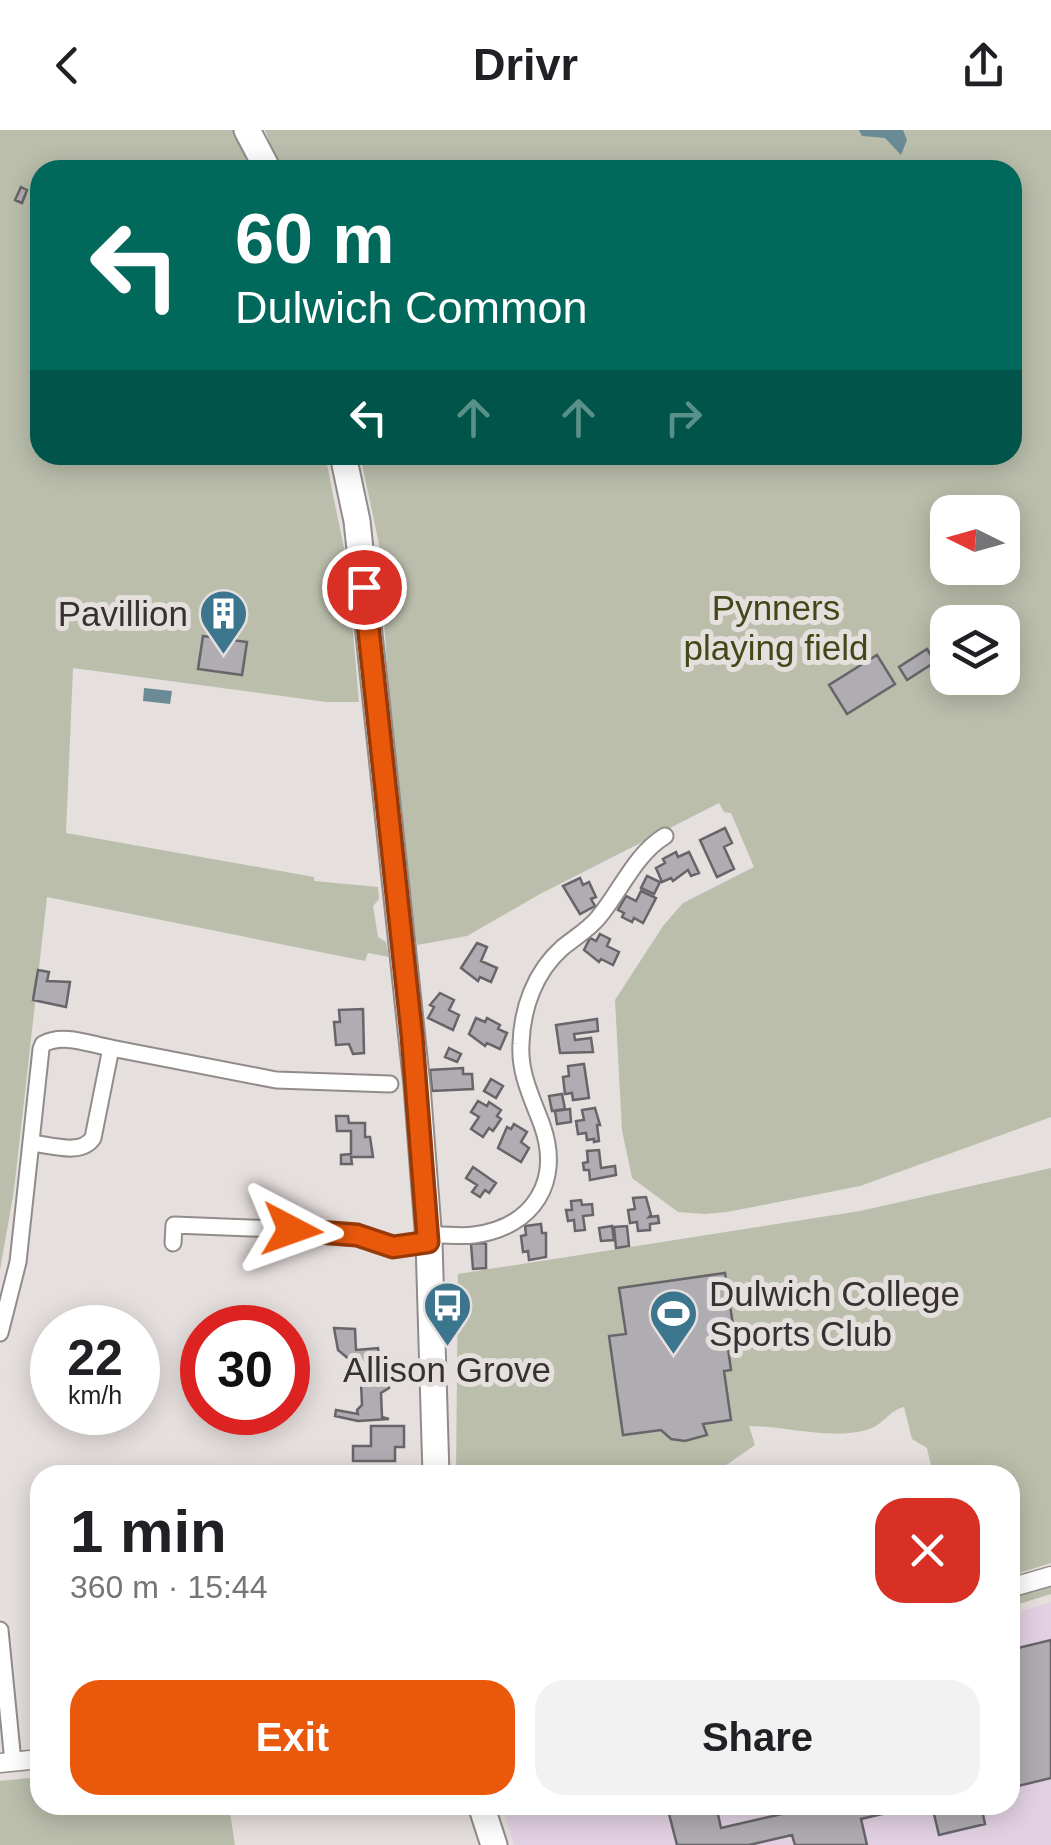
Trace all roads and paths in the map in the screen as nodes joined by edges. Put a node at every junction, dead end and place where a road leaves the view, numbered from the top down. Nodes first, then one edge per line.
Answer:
1 (247, 130) edge
2 (263, 160) edge
3 (345, 465) edge
4 (665, 836) dead end
5 (110, 1048) junction
6 (390, 1084) dead end
7 (31, 1143) junction
8 (428, 1238) junction
9 (173, 1243) dead end
10 (0, 1333) edge
11 (436, 1465) edge
12 (1051, 1576) edge
13 (1020, 1585) edge
14 (0, 1630) edge
15 (6, 1763) edge
16 (484, 1815) edge
17 (494, 1845) edge

1 - 2 highway
3 - 8 highway
4 - 8 street
5 - 6 street
5 - 7 street
5 - 7 street
7 - 10 street
8 - 9 street
8 - 11 highway
12 - 13 street
14 - 15 street
16 - 17 highway

